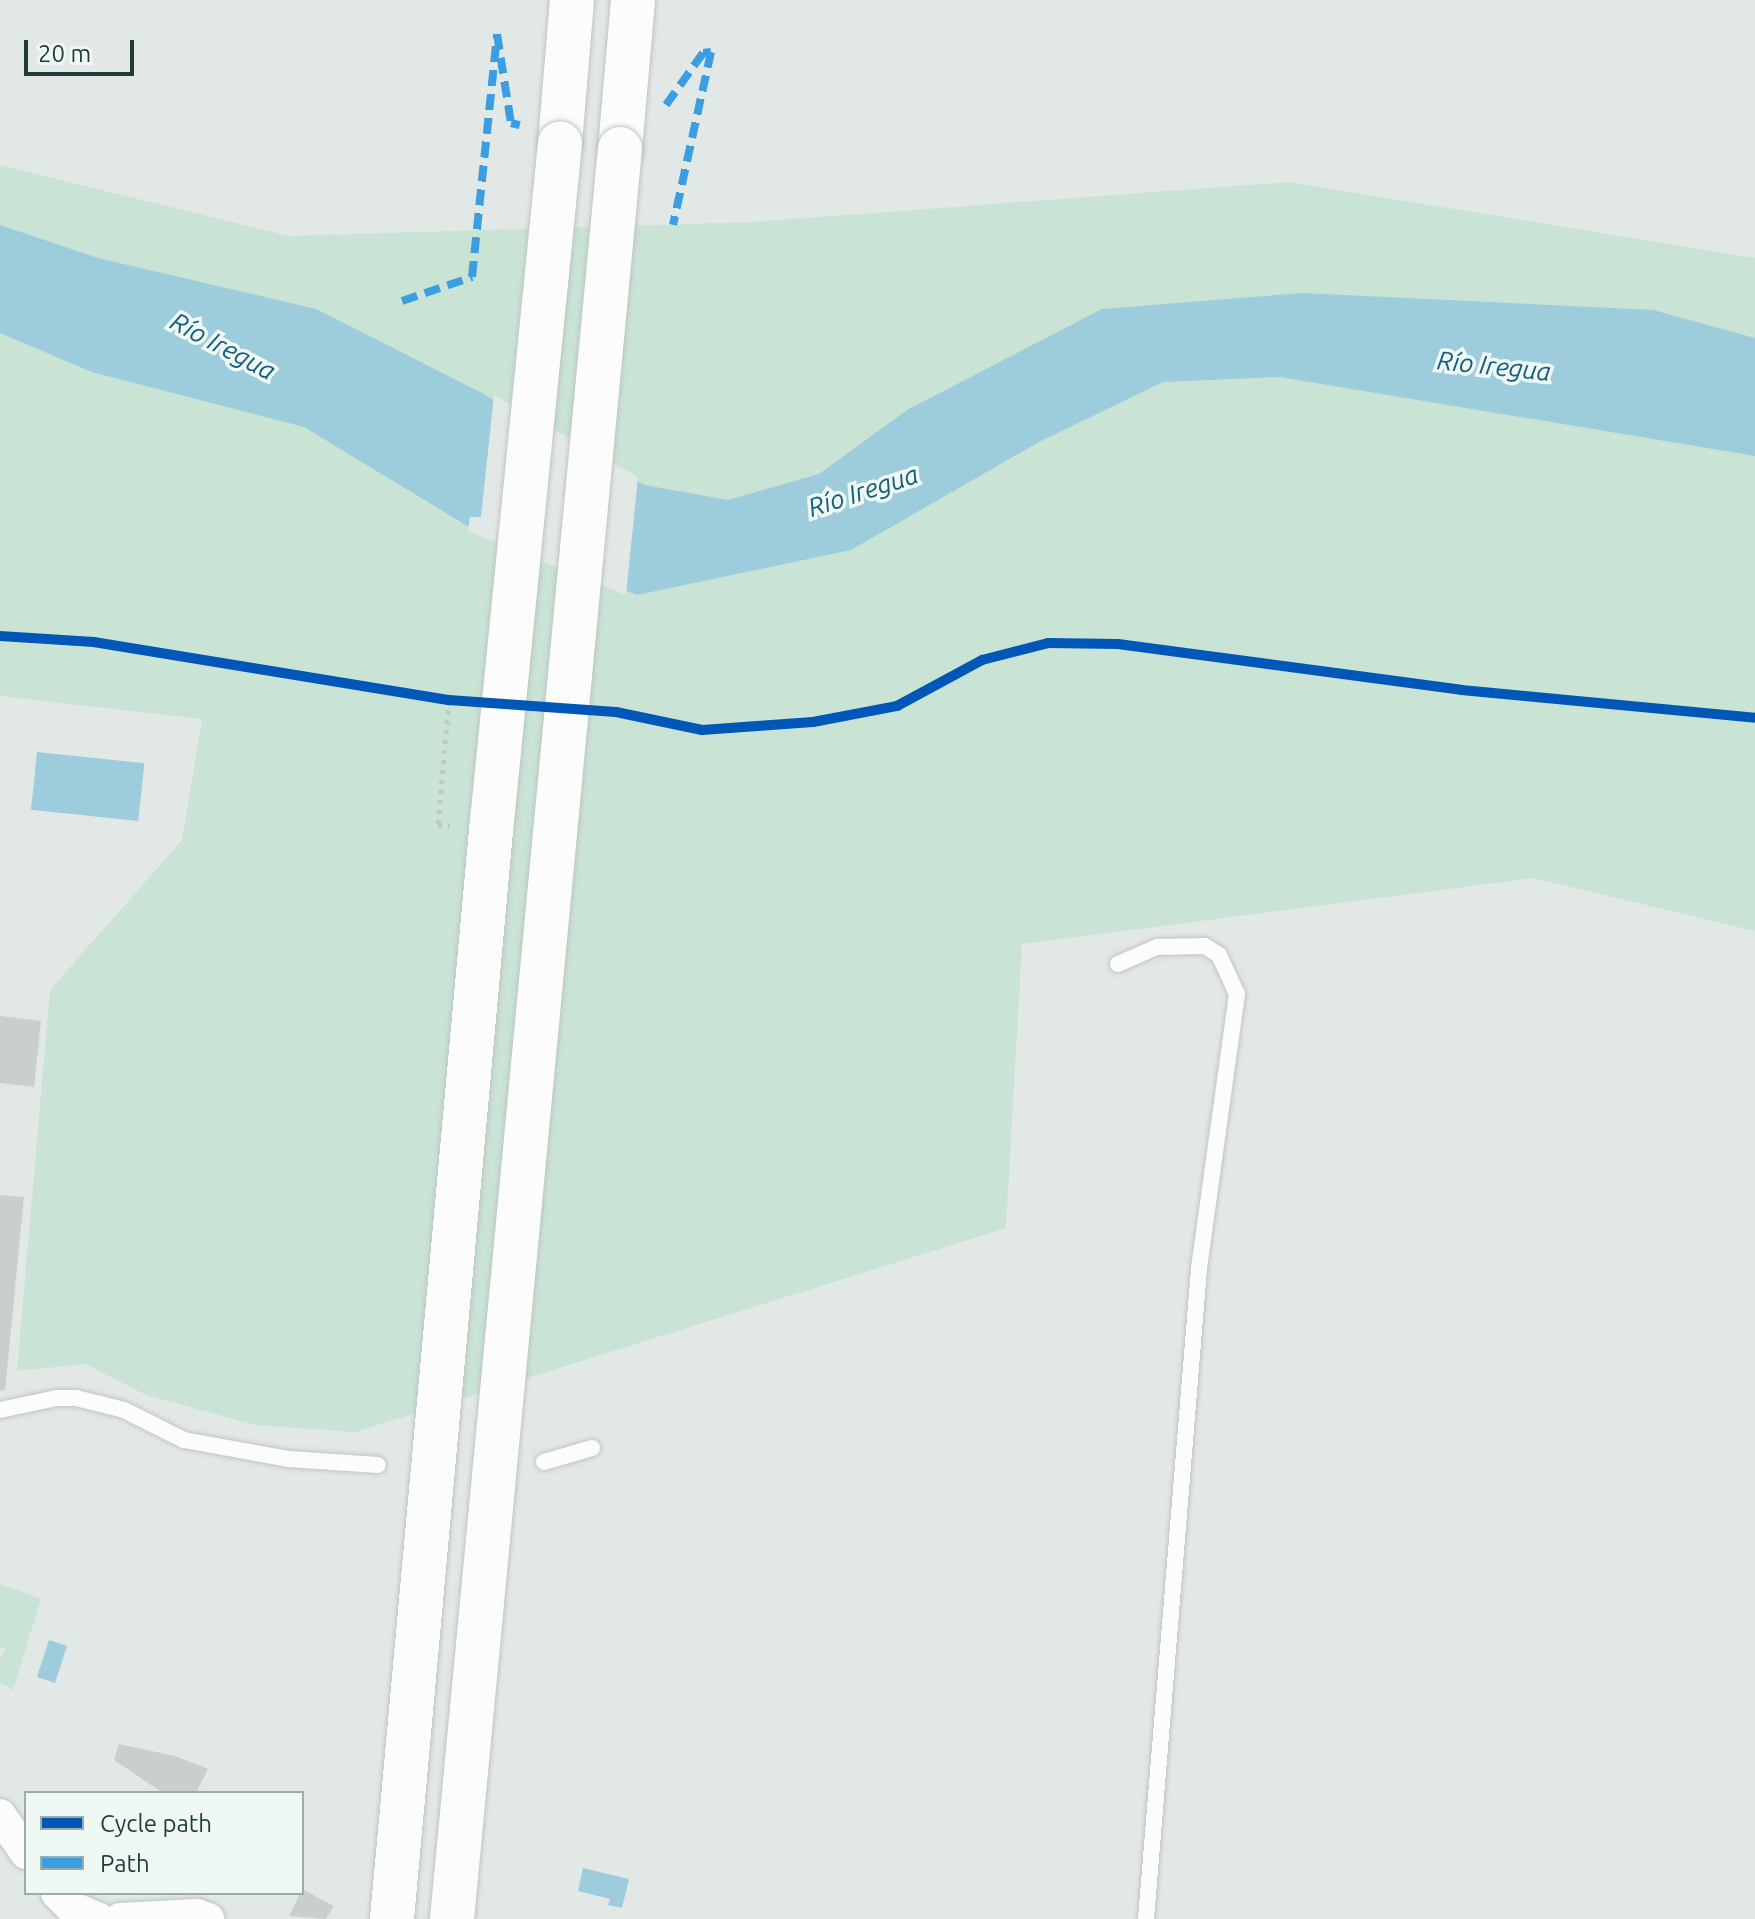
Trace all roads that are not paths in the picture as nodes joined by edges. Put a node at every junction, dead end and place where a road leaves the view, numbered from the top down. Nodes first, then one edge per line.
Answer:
1 (572, 0) edge
2 (633, 0) edge
3 (1118, 964) dead end
4 (0, 1410) edge
5 (592, 1448) dead end
6 (544, 1462) dead end
7 (378, 1465) dead end
8 (0, 1815) edge
9 (24, 1850) edge
10 (59, 1895) edge
11 (99, 1919) edge
12 (120, 1919) edge
13 (208, 1919) edge
14 (392, 1919) edge
15 (452, 1919) edge
16 (1146, 1919) edge

1 - 14 main road, bridge
2 - 15 main road, bridge
3 - 16 lane
4 - 7 lane
5 - 6 lane
8 - 9 street
10 - 11 street
12 - 13 street

